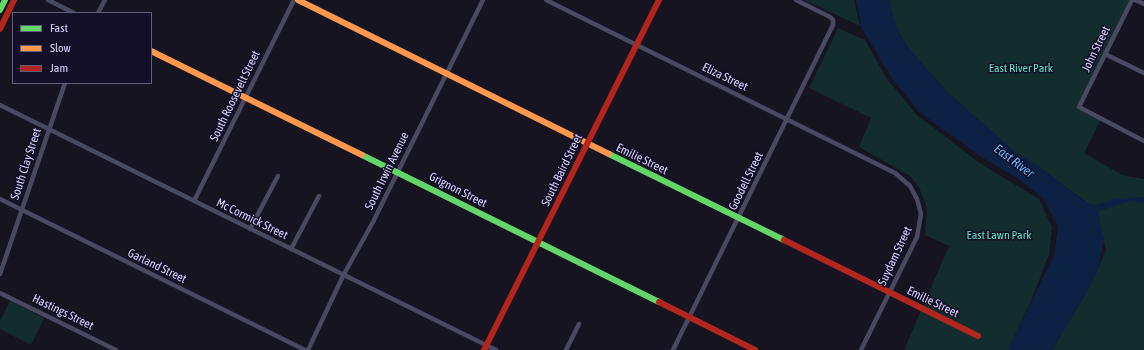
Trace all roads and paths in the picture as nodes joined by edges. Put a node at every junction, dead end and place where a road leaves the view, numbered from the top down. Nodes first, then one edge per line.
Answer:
1 (5, 0) edge
2 (14, 0) edge
3 (48, 0) edge
4 (104, 0) edge
5 (294, 0) edge
6 (298, 0) edge
7 (483, 0) edge
8 (546, 0) edge
9 (659, 0) edge
10 (796, 0) edge
11 (1132, 0) edge
12 (1135, 0) edge
13 (1144, 4) edge
14 (0, 10) edge
15 (72, 12) edge
16 (98, 12) edge
17 (0, 29) edge
18 (637, 45) junction
19 (152, 52) edge
20 (1106, 54) junction
21 (1144, 73) edge
22 (446, 74) junction
23 (65, 84) edge
24 (245, 98) junction
25 (0, 105) edge
26 (788, 119) junction
27 (48, 129) junction
28 (1144, 141) edge
29 (588, 144) junction
30 (397, 172) junction
31 (895, 173) joint
32 (278, 176) dead end
33 (319, 196) dead end
34 (0, 199) edge
35 (194, 201) junction
36 (22, 210) junction
37 (738, 218) junction
38 (250, 229) junction
39 (538, 243) junction
40 (291, 249) junction
41 (0, 274) edge
42 (344, 274) junction
43 (0, 293) edge
44 (889, 293) junction
45 (689, 317) junction
46 (579, 324) dead end
47 (978, 336) dead end
48 (485, 348) edge
49 (116, 350) edge
50 (305, 350) edge
51 (308, 350) edge
52 (496, 350) edge
53 (566, 350) edge
54 (673, 350) edge
55 (755, 350) edge
56 (861, 350) edge

1 - 14 street
2 - 17 street
3 - 15 street
4 - 16 street
5 - 24 street, South Roosevelt Street
6 - 22 street, Emilie Street
7 - 22 street, South Irwin Avenue
8 - 18 street, Eliza Street
9 - 18 street, South Baird Street
10 - 26 street, Goodell Street
11 - 20 street, John Street
12 - 13 street
18 - 26 street, Eliza Street
18 - 29 street, South Baird Street
19 - 24 street, Grignon Street
20 - 21 street
20 - 28 street, John Street
22 - 29 street, Emilie Street
22 - 30 street, South Irwin Avenue
23 - 27 street, South Clay Street
24 - 30 street, Grignon Street
24 - 35 street, South Roosevelt Street
25 - 27 street, Mc Cormick Street
26 - 31 street, Eliza Street
26 - 37 street, Goodell Street
27 - 35 street, Mc Cormick Street
27 - 36 street, South Clay Street
29 - 37 street, Emilie Street
29 - 39 street, South Baird Street
30 - 39 street, Grignon Street
30 - 42 street, South Irwin Avenue
31 - 44 street, Suydam Street
32 - 38 street
33 - 40 street
34 - 36 street, Garland Street
35 - 38 street, Mc Cormick Street
36 - 41 street, South Clay Street
36 - 50 street, Garland Street
37 - 44 street, Emilie Street
37 - 45 street, Goodell Street
38 - 40 street, Mc Cormick Street
39 - 45 street, Grignon Street
39 - 48 street, South Baird Street
40 - 42 street, Mc Cormick Street
42 - 48 street, Mc Cormick Street
42 - 51 street, South Irwin Avenue
43 - 49 street, Hastings Street
44 - 47 street, Emilie Street
44 - 56 street, Suydam Street
45 - 54 street, Goodell Street
45 - 55 street, Grignon Street
46 - 53 street
48 - 52 street, Mc Cormick Street

